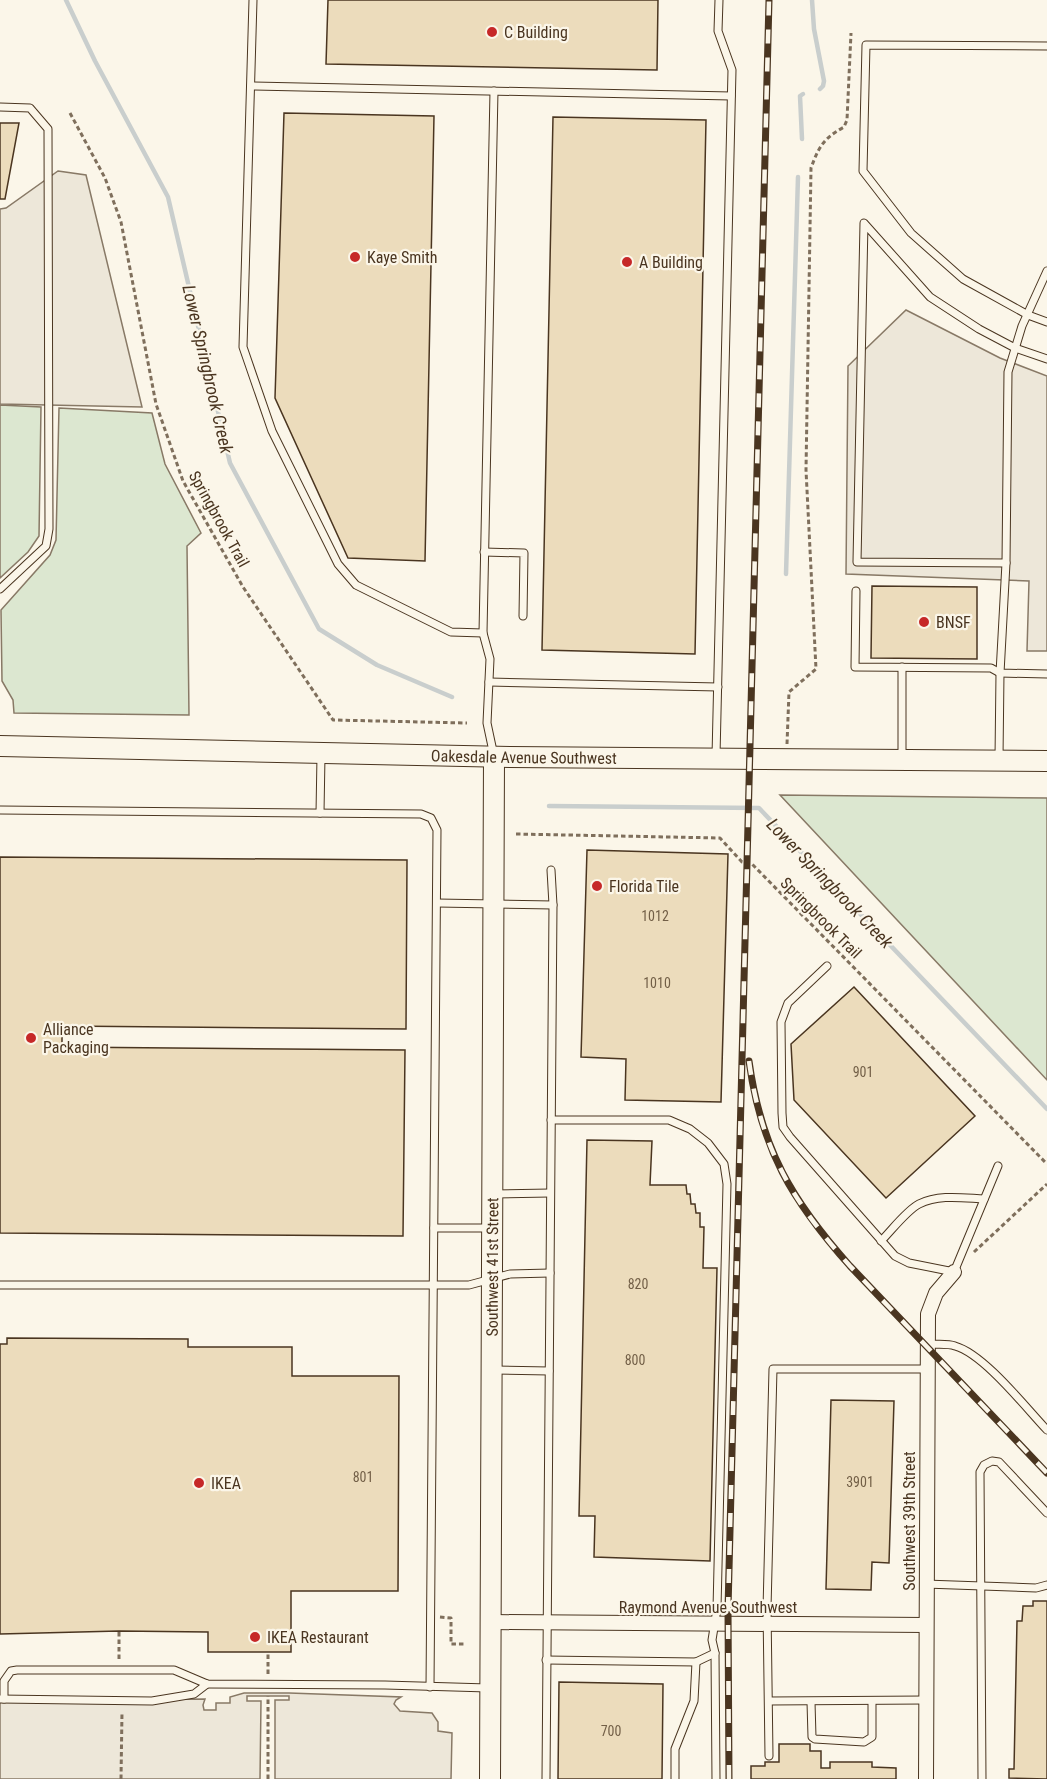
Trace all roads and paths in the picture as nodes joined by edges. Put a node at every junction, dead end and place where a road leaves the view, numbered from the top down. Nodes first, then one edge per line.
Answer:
1 (253, 0) edge
2 (719, 0) edge
3 (851, 33) dead end
4 (1047, 46) edge
5 (250, 86) junction
6 (494, 91) junction
7 (731, 96) junction
8 (0, 107) edge
9 (70, 113) dead end
10 (1047, 271) edge
11 (1028, 315) junction
12 (1047, 322) edge
13 (1015, 348) junction
14 (1047, 359) edge
15 (484, 552) junction
16 (1006, 563) junction
17 (0, 589) edge
18 (856, 591) dead end
19 (523, 616) dead end
20 (483, 633) junction
21 (902, 667) junction
22 (1000, 673) junction
23 (1047, 674) edge
24 (489, 682) junction
25 (718, 687) junction
26 (467, 723) dead end
27 (0, 746) edge
28 (321, 753) junction
29 (494, 757) junction
30 (716, 759) junction
31 (787, 760) junction
32 (902, 760) junction
33 (999, 761) junction
34 (1047, 761) edge
35 (0, 810) edge
36 (320, 813) junction
37 (516, 834) dead end
38 (551, 870) dead end
39 (494, 902) junction
40 (437, 903) junction
41 (553, 905) junction
42 (827, 966) dead end
43 (551, 1120) junction
44 (1047, 1164) edge
45 (998, 1166) dead end
46 (1047, 1184) edge
47 (550, 1193) junction
48 (493, 1194) junction
49 (984, 1199) junction
50 (434, 1228) junction
51 (492, 1228) junction
52 (881, 1241) junction
53 (954, 1272) junction
54 (550, 1273) junction
55 (492, 1277) junction
56 (433, 1284) junction
57 (0, 1286) edge
58 (927, 1344) junction
59 (927, 1369) junction
60 (492, 1370) junction
61 (549, 1371) junction
62 (1047, 1431) edge
63 (1047, 1513) edge
64 (925, 1584) junction
65 (1047, 1585) edge
66 (981, 1586) junction
67 (440, 1617) dead end
68 (491, 1622) junction
69 (546, 1623) junction
70 (716, 1623) junction
71 (768, 1623) junction
72 (926, 1624) junction
73 (119, 1631) dead end
74 (466, 1644) dead end
75 (268, 1652) dead end
76 (715, 1653) junction
77 (119, 1660) dead end
78 (546, 1660) junction
79 (696, 1662) junction
80 (268, 1675) dead end
81 (207, 1684) junction
82 (430, 1687) junction
83 (491, 1689) junction
84 (268, 1696) dead end
85 (2, 1699) edge
86 (925, 1700) junction
87 (769, 1701) junction
88 (872, 1701) junction
89 (811, 1702) junction
90 (122, 1712) dead end
91 (769, 1756) dead end
92 (121, 1779) edge
93 (268, 1779) edge
94 (490, 1779) edge
95 (546, 1779) edge
96 (675, 1779) edge
97 (716, 1779) edge
98 (926, 1779) edge
99 (982, 1779) edge

1 - 5 lane
2 - 7 lane
3 - 31 path
4 - 11 lane
5 - 6 lane
5 - 20 lane
6 - 7 lane
6 - 15 lane
7 - 25 lane
8 - 17 lane
9 - 26 path, Springbrook Trail
10 - 11 lane
11 - 12 lane
11 - 13 lane
13 - 14 lane
13 - 16 lane
13 - 16 lane
15 - 19 lane
15 - 20 lane
16 - 22 lane
18 - 21 lane
20 - 24 lane
21 - 22 lane
21 - 32 lane
22 - 23 lane
22 - 33 lane
24 - 25 lane
24 - 29 lane
25 - 30 lane
27 - 28 street, Oakesdale Avenue Southwest
28 - 29 street, Oakesdale Avenue Southwest
28 - 36 lane
29 - 30 street, Oakesdale Avenue Southwest
29 - 39 street, Southwest 41st Street
30 - 31 street, Oakesdale Avenue Southwest
31 - 32 street, Oakesdale Avenue Southwest
32 - 33 street, Oakesdale Avenue Southwest
33 - 34 street, Oakesdale Avenue Southwest
35 - 36 lane
36 - 40 lane
37 - 44 path, Springbrook Trail
38 - 41 lane
39 - 40 lane
39 - 41 lane
39 - 48 street, Southwest 41st Street
40 - 50 lane
41 - 43 lane
42 - 52 lane
43 - 47 lane
43 - 70 lane
45 - 49 lane
46 - 53 path
47 - 48 lane
47 - 54 lane
48 - 51 street, Southwest 41st Street
49 - 52 lane
49 - 53 lane
50 - 51 lane
50 - 56 lane
51 - 55 street, Southwest 41st Street
52 - 53 lane
53 - 58 street, Southwest 39th Street
54 - 55 lane
54 - 61 lane
55 - 56 lane
55 - 60 street, Southwest 41st Street
56 - 57 lane
56 - 82 lane
58 - 59 street, Southwest 39th Street
58 - 62 lane
59 - 64 street, Southwest 39th Street
59 - 71 lane
60 - 61 lane
60 - 68 street, Southwest 41st Street
61 - 69 lane
63 - 66 lane
64 - 66 lane
64 - 72 street, Southwest 39th Street
65 - 66 lane
66 - 99 lane
67 - 74 path
68 - 69 street, Raymond Avenue Southwest
68 - 83 street, Southwest 41st Street
69 - 70 street, Raymond Avenue Southwest
69 - 78 lane
70 - 71 street, Raymond Avenue Southwest
70 - 76 lane
71 - 72 street, Raymond Avenue Southwest
71 - 87 lane
72 - 86 street, Southwest 39th Street
73 - 77 path
75 - 80 path
76 - 79 lane
76 - 97 lane
78 - 79 lane
78 - 95 lane
79 - 96 lane
81 - 82 lane
81 - 85 lane
81 - 85 lane
82 - 83 lane
83 - 94 street, Southwest 41st Street
84 - 93 path
86 - 88 lane
86 - 98 street, Southwest 39th Street
87 - 89 lane
87 - 91 lane
88 - 89 lane
88 - 89 lane
90 - 92 path

